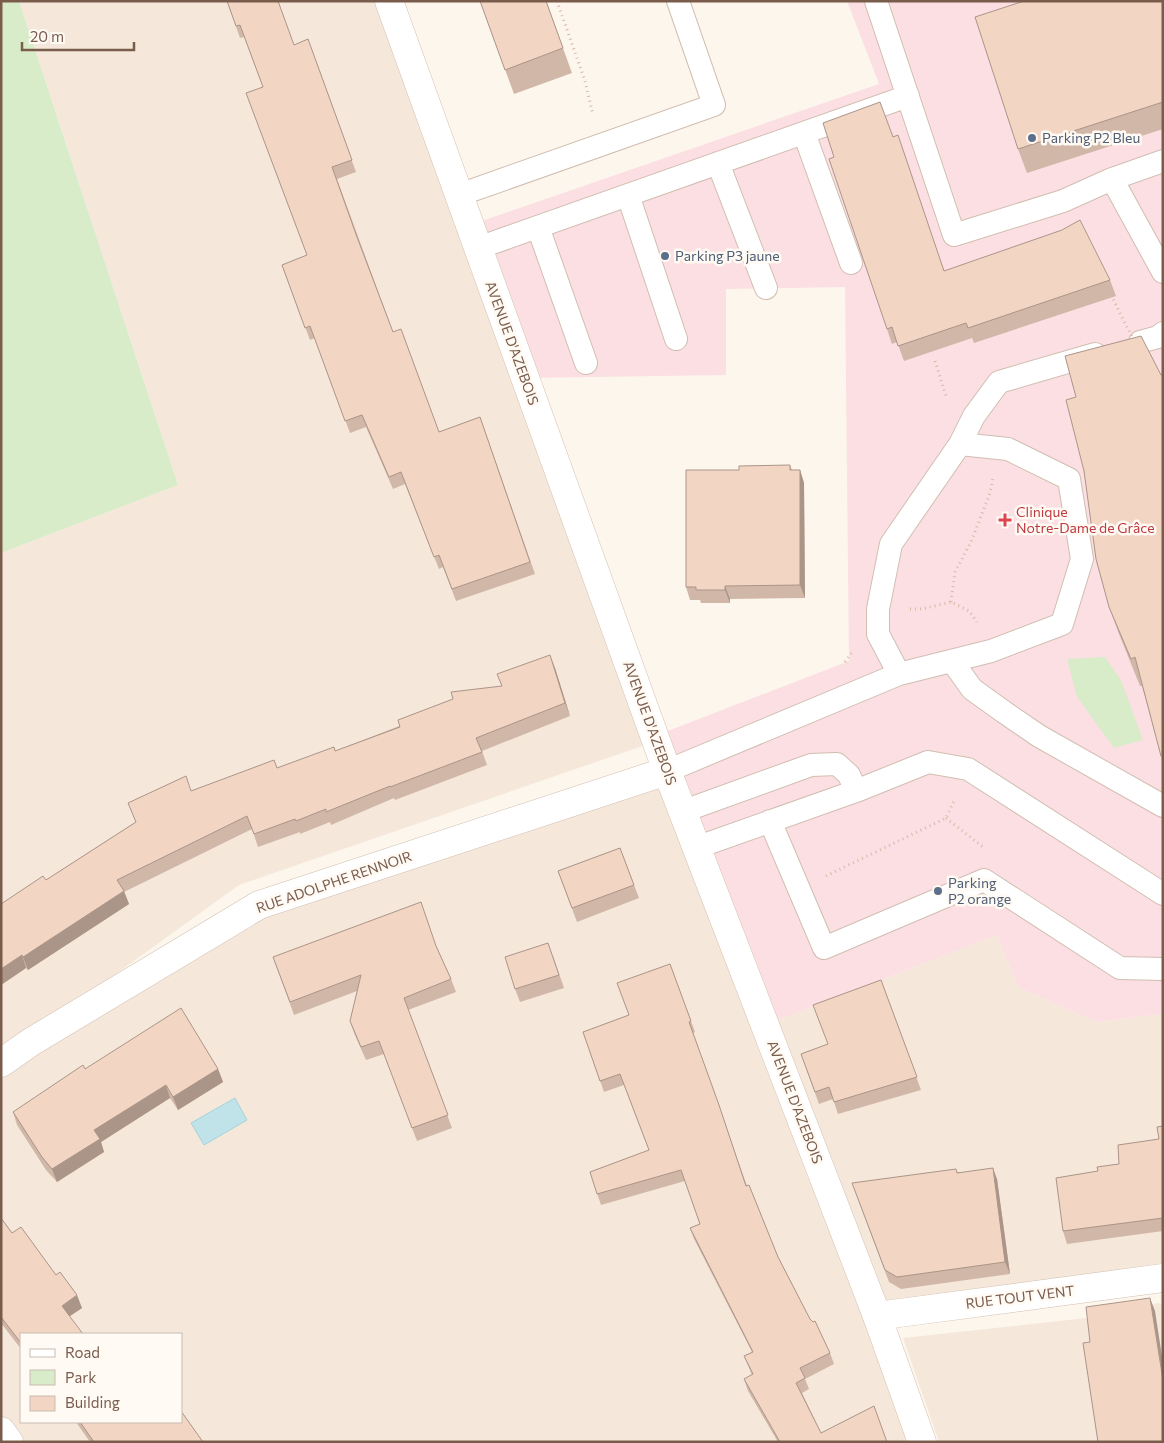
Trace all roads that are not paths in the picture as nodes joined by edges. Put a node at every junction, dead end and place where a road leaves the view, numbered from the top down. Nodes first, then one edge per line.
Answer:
1 (389, 1) edge
2 (678, 1) edge
3 (876, 1) edge
4 (908, 96) junction
5 (804, 133) junction
6 (1163, 161) edge
7 (718, 163) junction
8 (1112, 179) junction
9 (459, 195) junction
10 (628, 195) junction
11 (538, 227) junction
12 (478, 248) junction
13 (851, 263) dead end
14 (1163, 272) edge
15 (766, 288) dead end
16 (1163, 333) edge
17 (676, 339) dead end
18 (1139, 346) edge
19 (1114, 349) edge
20 (586, 363) dead end
21 (960, 444) junction
22 (952, 661) junction
23 (898, 674) junction
24 (667, 771) junction
25 (856, 791) junction
26 (1163, 806) edge
27 (684, 811) junction
28 (770, 821) junction
29 (698, 847) junction
30 (1163, 894) edge
31 (1163, 969) edge
32 (1, 1062) edge
33 (1163, 1278) edge
34 (877, 1316) junction
35 (1, 1431) edge
36 (9, 1442) edge
37 (922, 1442) edge

1 - 9 street, AVENUE D'AZEBOIS
2 - 9 lane
3 - 4 lane
4 - 5 lane
4 - 8 lane
5 - 7 lane
5 - 13 lane
6 - 8 lane
7 - 10 lane
7 - 15 lane
8 - 14 lane
9 - 12 street, AVENUE D'AZEBOIS
10 - 11 lane
10 - 17 lane
11 - 12 lane
11 - 20 lane
12 - 24 street, AVENUE D'AZEBOIS
16 - 18 lane
19 - 21 lane
21 - 22 lane
21 - 23 lane
22 - 23 lane
22 - 26 lane
23 - 24 lane
24 - 27 street, AVENUE D'AZEBOIS
24 - 32 street, RUE ADOLPHE RENNOIR
25 - 27 lane
25 - 28 lane
25 - 30 lane
27 - 29 street, AVENUE D'AZEBOIS
28 - 29 lane
28 - 31 lane
29 - 34 street, AVENUE D'AZEBOIS
33 - 34 street, RUE TOUT VENT
34 - 37 street, AVENUE D'AZEBOIS
35 - 36 street

